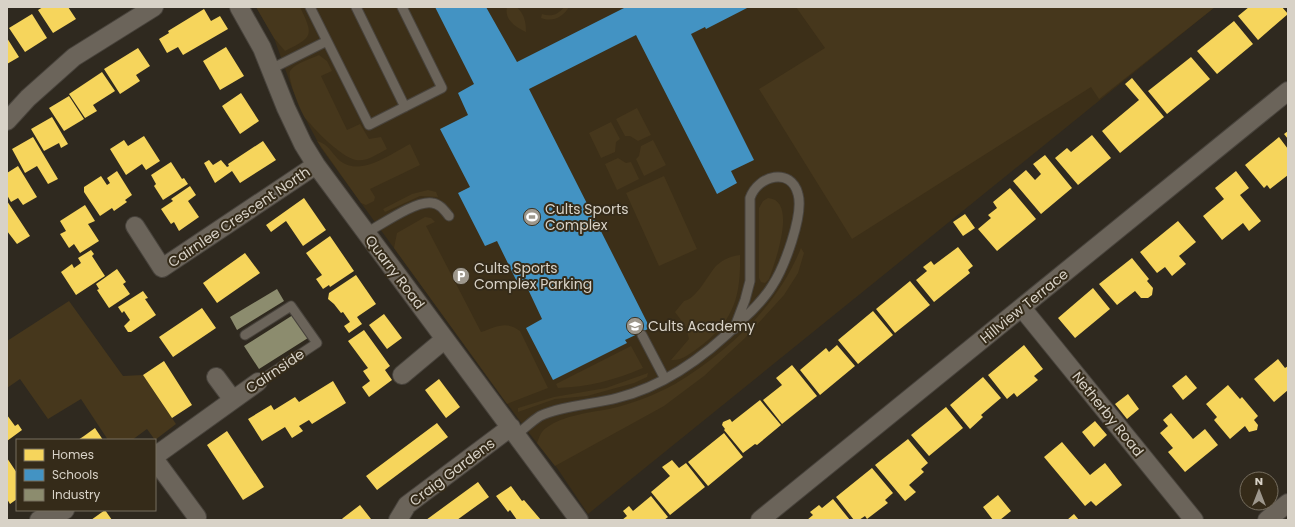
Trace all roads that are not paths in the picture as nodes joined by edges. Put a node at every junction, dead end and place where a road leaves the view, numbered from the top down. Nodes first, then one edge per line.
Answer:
1 (154, 7) edge
2 (239, 7) edge
3 (310, 7) edge
4 (356, 7) edge
5 (402, 7) edge
6 (327, 41) junction
7 (271, 69) junction
8 (1288, 91) edge
9 (405, 106) junction
10 (7, 121) edge
11 (316, 165) junction
12 (449, 216) dead end
13 (135, 226) dead end
14 (366, 233) junction
15 (1022, 308) junction
16 (734, 329) junction
17 (245, 335) dead end
18 (642, 335) dead end
19 (445, 339) junction
20 (402, 375) dead end
21 (216, 377) dead end
22 (665, 379) junction
23 (258, 382) joint
24 (233, 400) junction
25 (514, 431) junction
26 (156, 455) edge
27 (156, 461) edge
28 (1288, 503) edge
29 (62, 511) edge
30 (195, 518) edge
31 (39, 520) edge
32 (398, 520) edge
33 (579, 520) edge
34 (760, 520) edge
35 (1194, 520) edge
36 (1267, 520) edge

1 - 10 street
2 - 7 street, Quarry Road
3 - 6 lane
4 - 9 lane
5 - 9 lane
6 - 7 lane
6 - 9 lane
7 - 11 street, Quarry Road
8 - 15 street, Hillview Terrace
11 - 13 street, Cairnlee Crescent North
11 - 14 street, Quarry Road
12 - 14 lane
14 - 19 street, Quarry Road
15 - 34 street, Hillview Terrace
15 - 35 street, Netherby Road
16 - 16 lane
16 - 22 lane
17 - 23 lane, Cairnside
18 - 22 lane
19 - 20 street
19 - 25 street, Quarry Road
21 - 24 street, Cairnside
22 - 25 lane
23 - 24 street, Cairnside
24 - 26 street, Cairnside
25 - 32 street, Craig Gardens
25 - 33 street, Quarry Road
27 - 30 street
28 - 36 street
29 - 31 street

